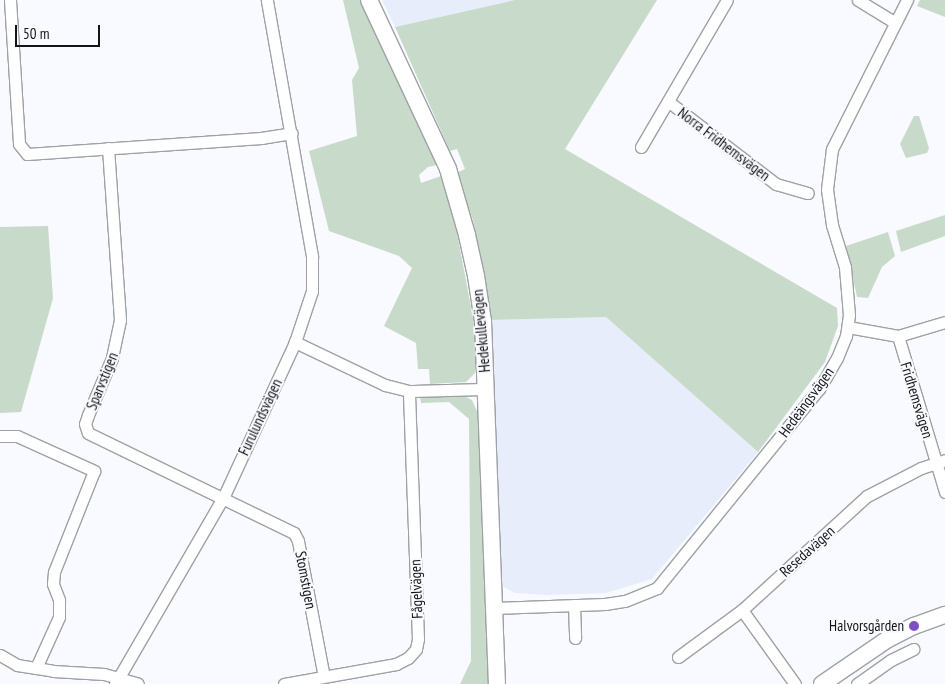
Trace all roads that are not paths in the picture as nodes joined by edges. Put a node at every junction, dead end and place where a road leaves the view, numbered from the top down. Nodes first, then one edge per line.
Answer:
1 (10, 0) edge
2 (267, 0) edge
3 (369, 0) edge
4 (727, 0) edge
5 (858, 0) edge
6 (907, 0) edge
7 (894, 22) junction
8 (669, 102) junction
9 (292, 133) junction
10 (641, 147) dead end
11 (108, 148) junction
12 (808, 193) dead end
13 (945, 322) edge
14 (848, 327) junction
15 (898, 336) junction
16 (295, 342) junction
17 (486, 389) junction
18 (409, 391) junction
19 (0, 436) edge
20 (941, 461) edge
21 (945, 492) edge
22 (223, 498) junction
23 (574, 605) junction
24 (494, 608) junction
25 (742, 610) junction
26 (945, 615) edge
27 (575, 638) dead end
28 (914, 649) dead end
29 (0, 655) edge
30 (678, 657) dead end
31 (36, 668) junction
32 (324, 677) junction
33 (117, 680) edge
34 (138, 684) edge
35 (284, 684) edge
36 (497, 684) edge
37 (795, 684) edge
38 (822, 684) edge
39 (856, 684) edge

1 - 11 street
2 - 9 street, Furulundsvägen
3 - 17 street, Hedekullevägen
4 - 8 street, Norra Fridhemsvägen
5 - 7 street
6 - 7 street, Hedeängsvägen
7 - 14 street, Hedeängsvägen
8 - 10 street, Norra Fridhemsvägen
8 - 12 street, Norra Fridhemsvägen
9 - 11 street
9 - 16 street, Furulundsvägen
11 - 22 street, Sparvstigen
13 - 15 street
14 - 15 street
14 - 23 street, Hedeängsvägen
15 - 20 street, Fridhemsvägen
16 - 18 street
16 - 22 street, Furulundsvägen
17 - 18 street
17 - 24 street, Hedekullevägen
18 - 32 street, Fågelvägen
19 - 31 street
20 - 21 street, Fridhemsvägen
20 - 25 street, Resedavägen
22 - 32 street, Stomstigen
22 - 33 street, Furulundsvägen
23 - 24 street, Hedeängsvägen
23 - 27 street
24 - 36 street, Hedekullevägen
25 - 30 street, Resedavägen
25 - 37 street
26 - 38 street
28 - 39 street
29 - 31 street
31 - 33 street
32 - 35 street, Fågelvägen
33 - 34 street

